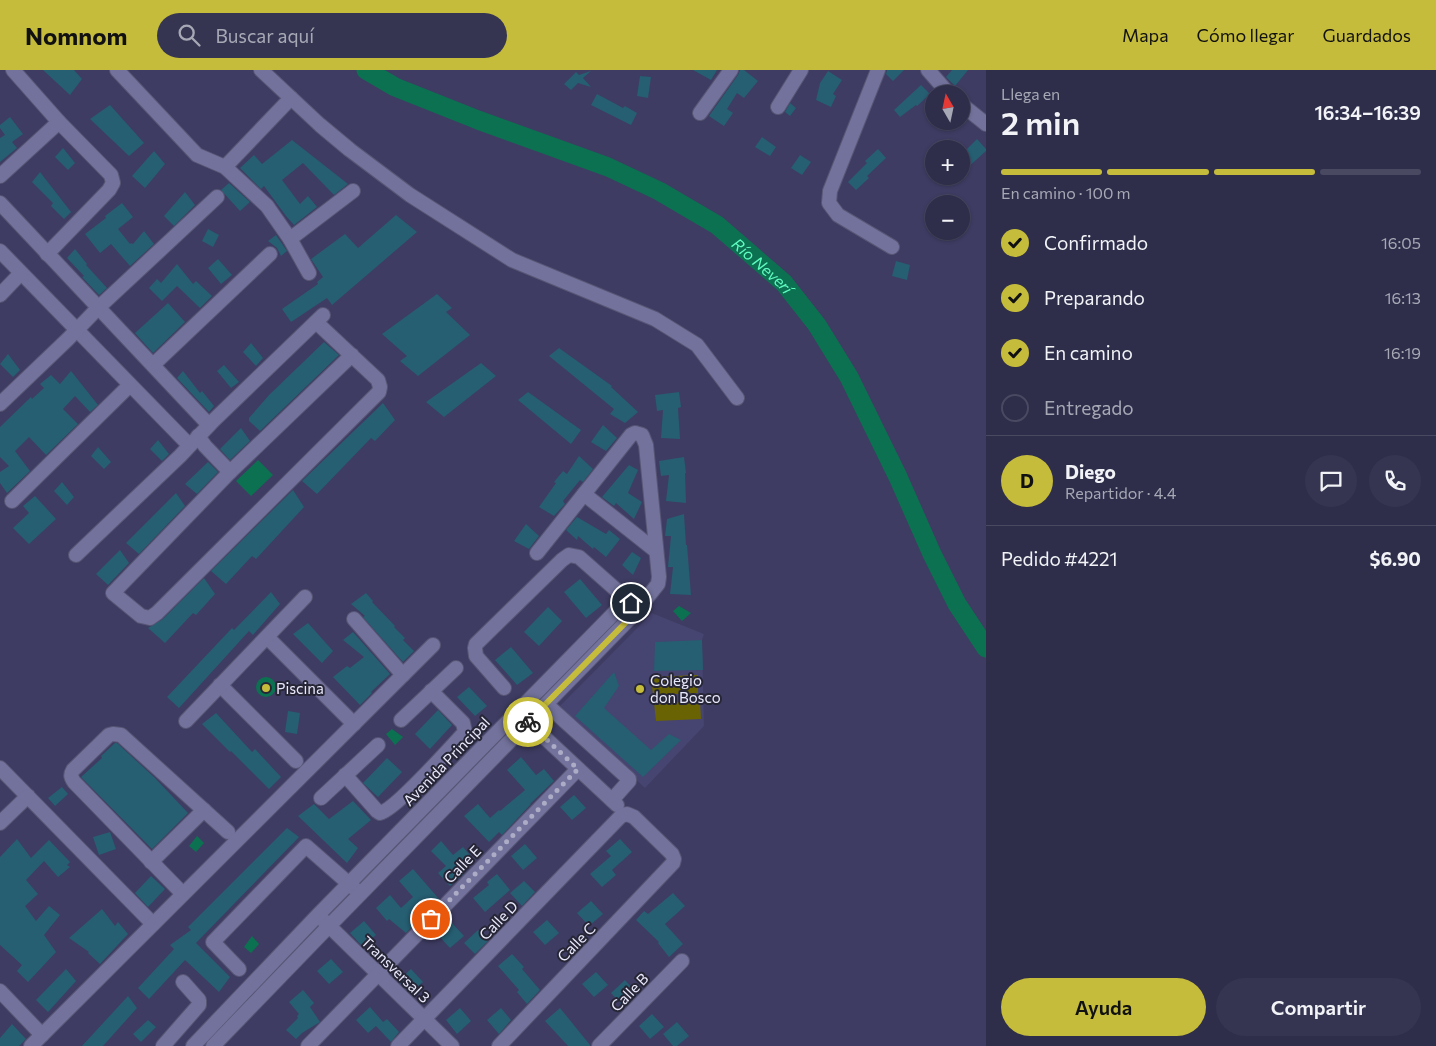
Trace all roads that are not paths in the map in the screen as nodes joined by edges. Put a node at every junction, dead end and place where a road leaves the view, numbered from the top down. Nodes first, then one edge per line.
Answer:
1 (13, 70) edge
2 (117, 70) edge
3 (260, 70) edge
4 (731, 70) edge
5 (801, 70) edge
6 (878, 70) edge
7 (928, 70) edge
8 (941, 85) edge
9 (291, 98) junction
10 (778, 107) dead end
11 (970, 111) edge
12 (700, 113) dead end
13 (59, 122) junction
14 (986, 124) edge
15 (225, 167) junction
16 (0, 176) edge
17 (353, 191) dead end
18 (217, 198) dead end
19 (0, 203) edge
20 (290, 239) junction
21 (892, 247) dead end
22 (0, 251) edge
23 (47, 254) junction
24 (270, 254) dead end
25 (21, 273) junction
26 (309, 273) dead end
27 (0, 295) edge
28 (98, 308) junction
29 (76, 330) junction
30 (352, 355) junction
31 (153, 365) junction
32 (130, 385) junction
33 (736, 398) dead end
34 (0, 404) edge
35 (209, 425) junction
36 (194, 441) junction
37 (230, 472) junction
38 (584, 494) junction
39 (12, 501) dead end
40 (656, 551) junction
41 (537, 553) dead end
42 (76, 555) dead end
43 (305, 597) dead end
44 (632, 608) junction
45 (354, 618) dead end
46 (267, 637) junction
47 (433, 645) dead end
48 (456, 668) dead end
49 (403, 675) junction
50 (220, 685) junction
51 (504, 688) dead end
52 (431, 691) junction
53 (546, 704) junction
54 (401, 720) dead end
55 (186, 721) dead end
56 (528, 722) junction
57 (354, 724) junction
58 (378, 745) dead end
59 (296, 761) dead end
60 (434, 766) junction
61 (0, 768) edge
62 (578, 769) junction
63 (345, 775) junction
64 (423, 776) junction
65 (450, 780) junction
66 (440, 790) junction
67 (462, 790) junction
68 (28, 796) junction
69 (321, 798) dead end
70 (452, 800) junction
71 (612, 800) junction
72 (204, 810) junction
73 (624, 815) junction
74 (0, 823) edge
75 (228, 832) dead end
76 (151, 862) junction
77 (349, 884) junction
78 (183, 894) junction
79 (360, 894) junction
80 (318, 915) junction
81 (154, 924) junction
82 (329, 926) junction
83 (682, 961) dead end
84 (239, 969) dead end
85 (378, 973) junction
86 (183, 982) dead end
87 (0, 991) edge
88 (424, 1019) junction
89 (42, 1035) junction
90 (31, 1046) edge
91 (163, 1046) edge
92 (192, 1046) edge
93 (213, 1046) edge
94 (308, 1046) edge
95 (398, 1046) edge
96 (452, 1046) edge
97 (499, 1046) edge
98 (599, 1046) edge

1 - 13 street
2 - 15 street
3 - 9 street
4 - 12 street
5 - 10 street
6 - 21 street
7 - 8 street
9 - 15 street
9 - 33 street
11 - 14 street
13 - 16 street
13 - 23 street
15 - 20 street
17 - 20 street
18 - 28 street
19 - 23 street
20 - 26 street
22 - 25 street
23 - 28 street
24 - 31 street
25 - 27 street
25 - 29 street
28 - 29 street
28 - 31 street
29 - 32 street
29 - 34 street
30 - 35 street
30 - 37 street
30 - 37 street
31 - 35 street
32 - 36 street
32 - 39 street
35 - 36 street
36 - 37 street
36 - 42 street
38 - 40 street
38 - 40 street
38 - 41 street
40 - 44 street
43 - 46 street
44 - 51 street
44 - 53 street, Avenida Principal
44 - 65 street, Avenida Principal
45 - 49 street
46 - 50 street
46 - 57 street
47 - 49 street
48 - 52 street
49 - 57 street
50 - 55 street
50 - 59 street
52 - 54 street
52 - 60 street
53 - 56 street, Avenida Principal
53 - 71 street
56 - 62 street
56 - 67 street, Avenida Principal
57 - 78 street
58 - 63 street
60 - 64 street
60 - 65 street
61 - 68 street
62 - 71 street
62 - 85 street, Calle E
63 - 64 street
63 - 69 street
64 - 66 street
65 - 66 street, Avenida Principal
65 - 67 street
66 - 70 street
66 - 77 street, Avenida Principal
67 - 70 street, Avenida Principal
68 - 74 street
68 - 81 street
70 - 79 street, Avenida Principal
71 - 73 street
72 - 75 street
72 - 76 street
72 - 76 street
73 - 88 street, Calle D
73 - 97 street, Calle C
76 - 78 street
77 - 79 street
77 - 80 street, Avenida Principal
77 - 84 street
78 - 81 street
79 - 82 street, Avenida Principal
80 - 82 street, Transversal 3
80 - 92 street, Avenida Principal
81 - 89 street
82 - 85 street, Transversal 3
82 - 93 street, Avenida Principal
83 - 98 street, Calle B
85 - 88 street, Transversal 3
85 - 94 street, Calle E
86 - 91 street
87 - 89 street
88 - 95 street, Calle D
88 - 96 street, Transversal 3
89 - 90 street

